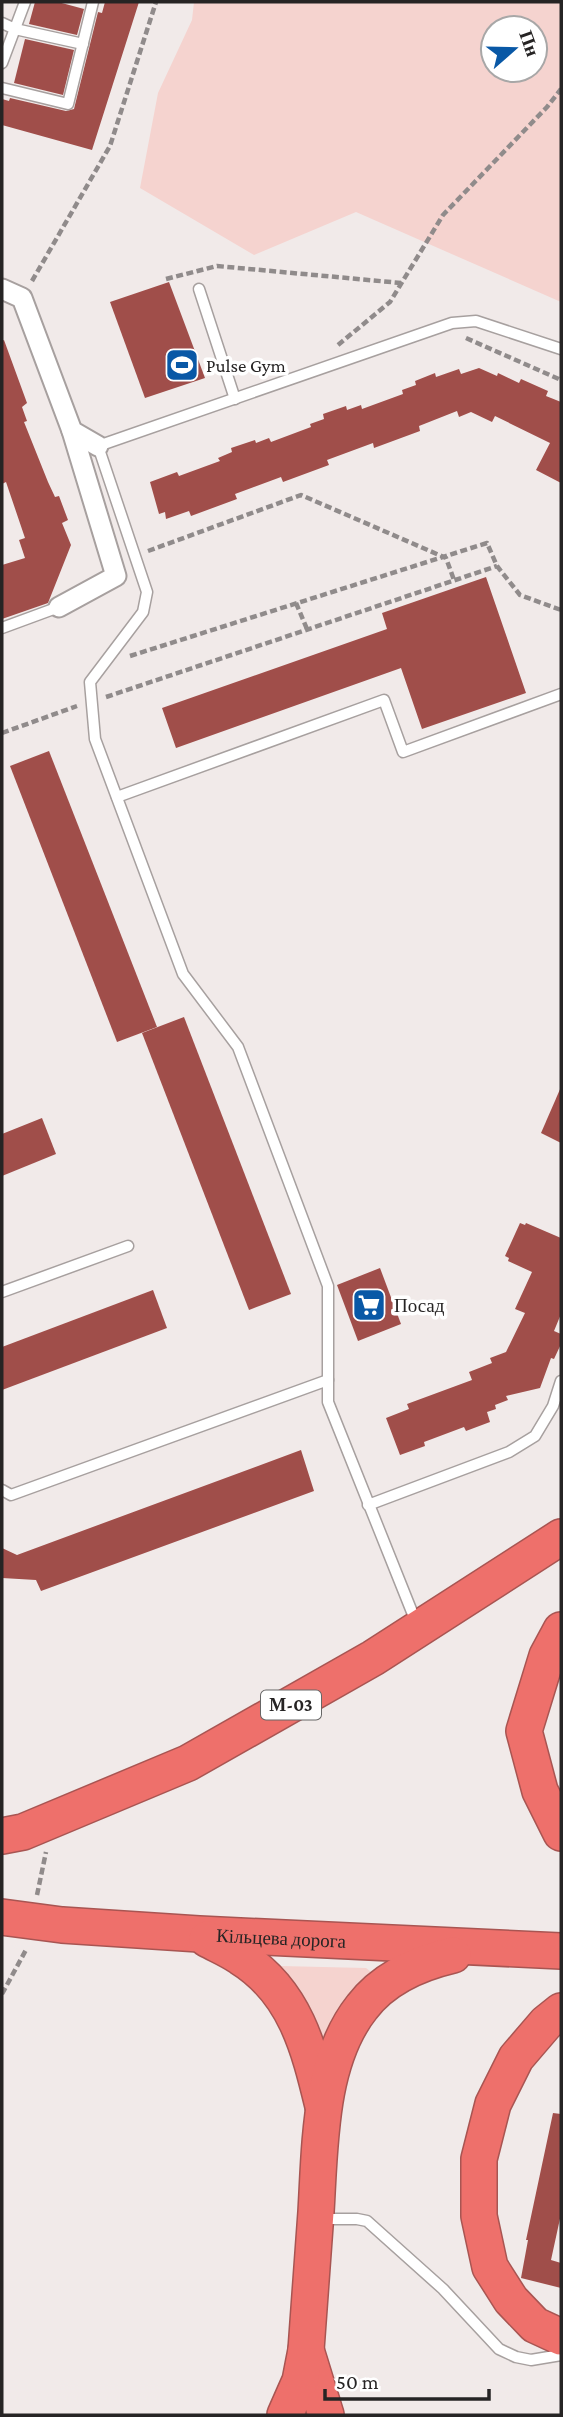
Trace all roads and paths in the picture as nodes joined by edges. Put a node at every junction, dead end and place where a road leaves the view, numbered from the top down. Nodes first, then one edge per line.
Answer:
1 (25, 2) edge
2 (93, 2) edge
3 (156, 2) edge
4 (2, 23) edge
5 (15, 29) junction
6 (83, 44) junction
7 (2, 63) edge
8 (2, 88) edge
9 (561, 89) edge
10 (166, 279) dead end
11 (402, 283) junction
12 (2, 289) edge
13 (198, 289) dead end
14 (22, 298) junction
15 (464, 337) dead end
16 (561, 349) edge
17 (305, 374) junction
18 (561, 380) edge
19 (235, 399) junction
20 (72, 432) junction
21 (98, 446) junction
22 (141, 554) dead end
23 (496, 566) junction
24 (454, 580) junction
25 (296, 603) junction
26 (59, 607) joint
27 (561, 610) edge
28 (2, 628) edge
29 (307, 629) junction
30 (103, 665) junction
31 (561, 694) edge
32 (91, 701) junction
33 (2, 733) edge
34 (117, 797) junction
35 (128, 1246) dead end
36 (2, 1292) edge
37 (328, 1380) junction
38 (561, 1381) edge
39 (2, 1490) edge
40 (369, 1506) junction
41 (561, 1537) edge
42 (419, 1629) junction
43 (561, 1630) edge
44 (47, 1822) junction
45 (561, 1833) edge
46 (2, 1836) edge
47 (36, 1896) dead end
48 (2, 1917) edge
49 (199, 1934) junction
50 (27, 1948) dead end
51 (481, 1948) junction
52 (561, 1951) edge
53 (2, 1994) edge
54 (561, 2011) edge
55 (323, 2106) junction
56 (315, 2219) junction
57 (561, 2337) edge
58 (306, 2350) junction
59 (561, 2355) edge
60 (285, 2415) edge
61 (326, 2415) edge

1 - 5 lane
2 - 6 lane
3 - 14 path
4 - 5 lane
5 - 6 lane
5 - 7 lane
6 - 8 lane
9 - 11 path
10 - 11 path
11 - 17 path
12 - 14 street
13 - 19 lane
14 - 20 street
15 - 18 path
16 - 17 lane
17 - 19 lane
19 - 21 lane
20 - 21 street
20 - 26 street
21 - 30 lane
22 - 24 path
23 - 24 path
23 - 25 path
23 - 27 path
24 - 29 path
25 - 29 path
25 - 30 path
26 - 28 lane
29 - 32 path
30 - 32 lane
31 - 34 lane
32 - 33 path
32 - 34 lane
34 - 37 lane
35 - 36 lane
37 - 39 lane
37 - 40 lane
38 - 40 lane
40 - 42 lane
41 - 42 highway, М-03
42 - 44 highway, М-03
43 - 45 highway
44 - 46 highway, М-03
44 - 47 path
48 - 49 highway, Кільцева дорога
49 - 51 highway, Кільцева дорога
49 - 55 highway
50 - 53 path
51 - 52 highway, Кільцева дорога
51 - 55 highway
54 - 57 highway
55 - 56 highway
56 - 58 highway
56 - 59 lane
58 - 60 highway
58 - 61 highway

